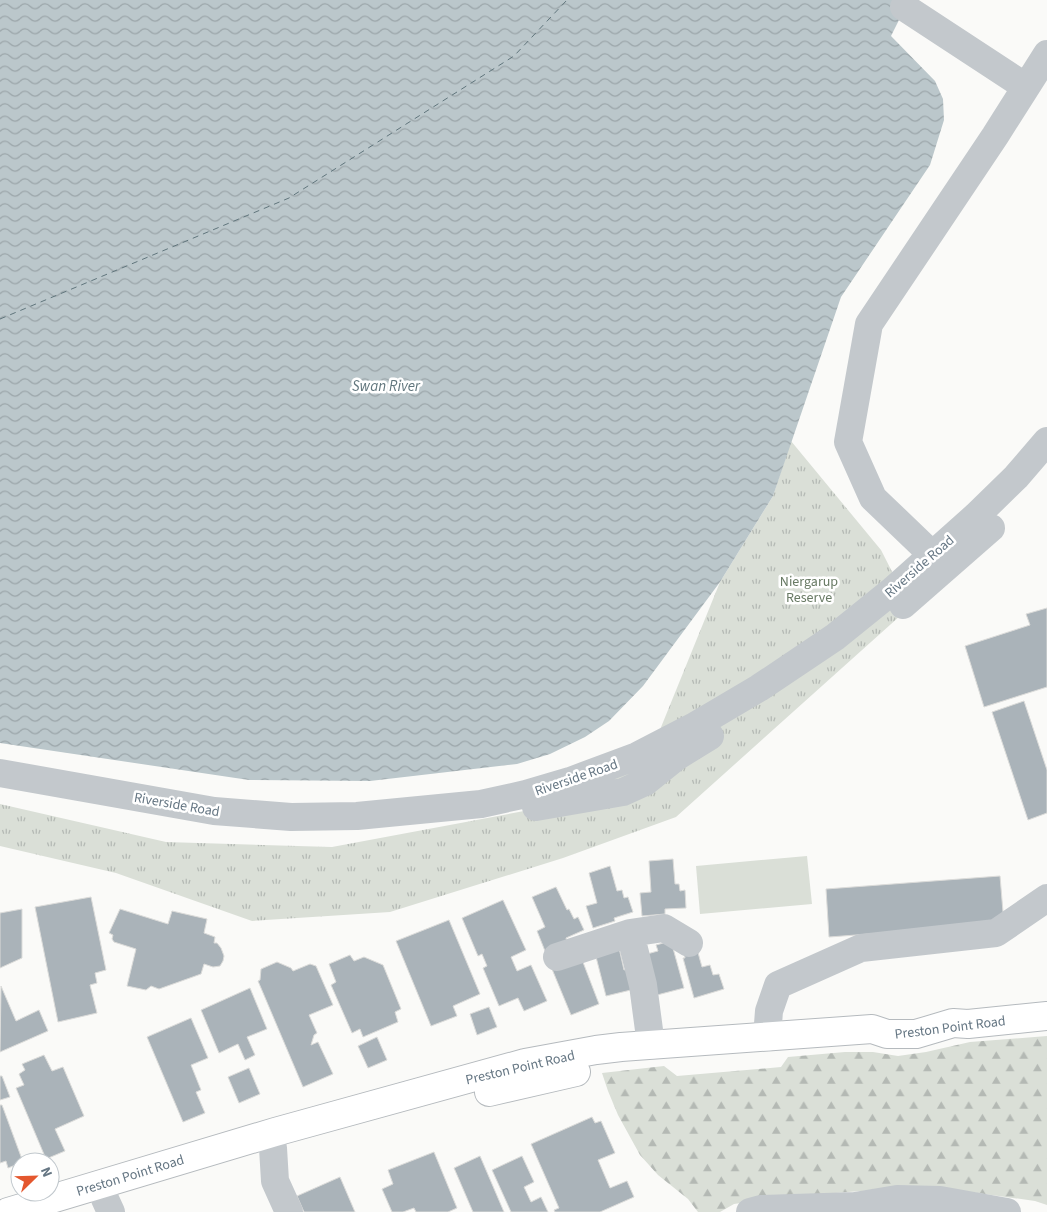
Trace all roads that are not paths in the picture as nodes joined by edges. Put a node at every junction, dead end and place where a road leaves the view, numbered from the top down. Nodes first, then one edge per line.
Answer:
1 (904, 7) dead end
2 (1047, 54) edge
3 (1026, 87) junction
4 (1047, 441) edge
5 (1047, 470) edge
6 (939, 562) junction
7 (0, 773) edge
8 (0, 787) edge
9 (1047, 898) edge
10 (630, 933) junction
11 (689, 944) dead end
12 (557, 958) dead end
13 (1047, 1016) edge
14 (1047, 1034) edge
15 (767, 1037) junction
16 (650, 1045) junction
17 (273, 1148) junction
18 (108, 1206) edge
19 (8, 1212) edge
20 (63, 1212) edge
21 (289, 1212) edge
22 (750, 1212) edge
23 (1007, 1212) edge

1 - 3 street
2 - 3 street
3 - 6 street
4 - 6 street, Riverside Road
5 - 6 street, Riverside Road
6 - 7 street, Riverside Road
6 - 8 street, Riverside Road
9 - 15 street
10 - 11 street
10 - 12 street
10 - 16 street
13 - 15 main road, Preston Point Road
14 - 17 main road, Preston Point Road
15 - 16 main road, Preston Point Road
16 - 19 main road, Preston Point Road
17 - 18 main road, Preston Point Road
17 - 21 street
18 - 20 main road, Preston Point Road
22 - 23 street

